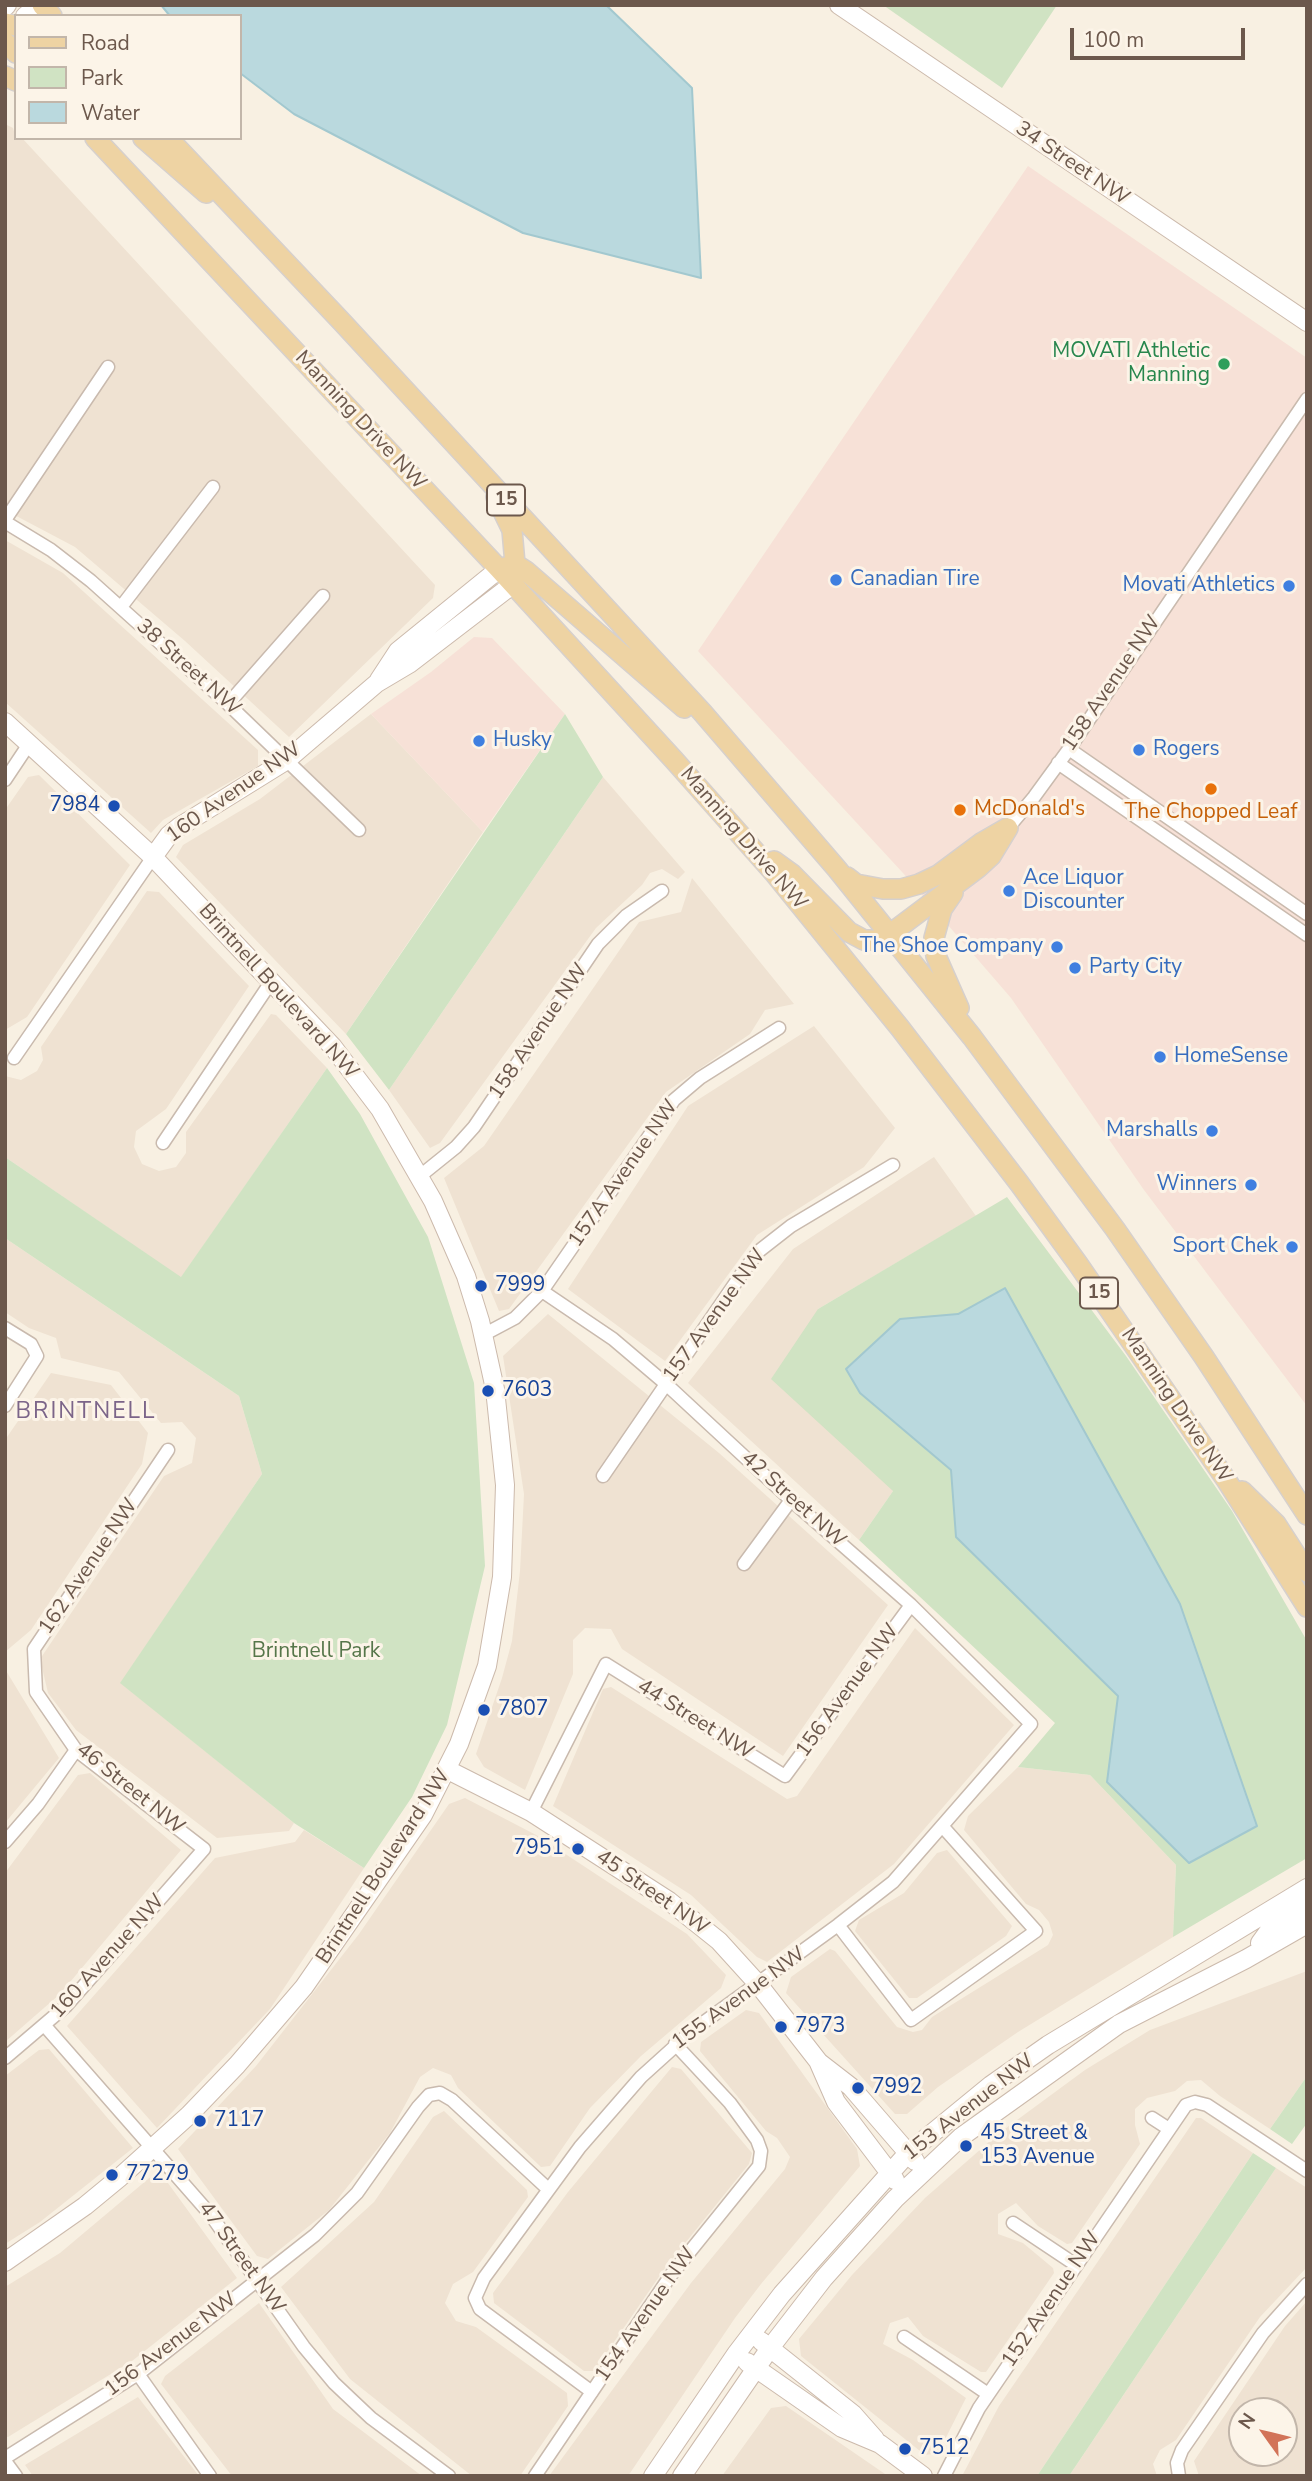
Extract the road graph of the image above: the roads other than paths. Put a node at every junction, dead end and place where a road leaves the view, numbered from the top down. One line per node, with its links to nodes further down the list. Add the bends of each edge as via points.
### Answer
1 (839, 5): 6 (street, 34 Street NW)
2 (97, 140): 12 (main road, Manning Drive NW / 15)
3 (145, 140): 5 (main road)
4 (170, 140): 5 (main road, 15)
5 (257, 233): 9 (main road, 15)
6 (1307, 322)
7 (108, 367): 11 (street)
8 (1307, 399): 21 (street, 158 Avenue NW)
9 (488, 480): 12 (main road, via 512,530); 18 (main road, 15)
10 (213, 487): 15 (street)
11 (5, 521): 15 (street, 38 Street NW, via 70,564)
12 (507, 567): 13 (main road); 16 (street, 160 Avenue NW, via 398,651); 18 (main road, Manning Drive NW, via 541,583 682,707)
13 (512, 584): 16 (street, 160 Avenue NW, via 409,664); 27 (main road, Manning Drive NW)
14 (323, 596): 17 (street)
15 (121, 607): 17 (street, 38 Street NW)
16 (377, 682): 22 (street, 160 Avenue NW)
17 (228, 704): 22 (street, 38 Street NW)
18 (702, 712): 29 (main road, 15)
19 (5, 722): 20 (street, Brintnell Boulevard NW)
20 (29, 744): 24 (street); 28 (street, Brintnell Boulevard NW)
21 (1069, 749): 23 (street, 158 Avenue NW); 32 (street)
22 (287, 760): 26 (street, 38 Street NW); 28 (street, 160 Avenue NW, via 179,827)
23 (1059, 763): 25 (street, 158 Avenue NW); 34 (street)
24 (5, 780)
25 (1008, 828): 29 (main road, via 938,875 901,889 856,884); 30 (main road, via 991,856)
26 (359, 830)
27 (747, 842): 33 (main road, via 792,874 849,932 864,940); 48 (main road, Manning Drive NW / 15, via 900,1028 1079,1264)
28 (153, 857): 35 (street, Brintnell Boulevard NW); 38 (street, 160 Avenue NW)
29 (837, 869): 33 (main road)
30 (961, 882): 33 (main road); 37 (main road, via 942,909 934,937 936,956)
31 (662, 891): 41 (street, 158 Avenue NW, via 626,916 598,944 474,1127)
32 (1307, 914)
33 (890, 934): 37 (main road)
34 (1307, 935)
35 (271, 982): 39 (street); 41 (street, Brintnell Boulevard NW, via 356,1077)
36 (779, 1028): 42 (street, 157A Avenue NW, via 674,1100)
37 (972, 1037): 51 (main road, 15, via 1115,1229)
38 (14, 1058)
39 (163, 1143)
40 (892, 1165): 45 (street, 157 Avenue NW, via 791,1226 759,1251)
41 (420, 1176): 44 (street, Brintnell Boulevard NW, via 455,1249)
42 (542, 1291): 44 (street, 157A Avenue NW, via 515,1318); 45 (street, 42 Street NW, via 613,1339)
43 (5, 1328): 46 (street, via 31,1344 37,1356)
44 (483, 1335): 59 (street, Brintnell Boulevard NW, via 502,1440 502,1577 487,1666)
45 (666, 1384): 49 (street, 157 Avenue NW); 50 (street, 42 Street NW)
46 (5, 1406)
47 (168, 1450): 56 (street, 162 Avenue NW, via 34,1649)
48 (1216, 1466): 53 (main road, via 1276,1524); 55 (main road, Manning Drive NW / 15)
49 (603, 1476)
50 (791, 1500): 52 (street); 54 (street, 42 Street NW)
51 (1307, 1515)
52 (744, 1564)
53 (1307, 1572)
54 (911, 1605): 57 (street, 42 Street NW); 60 (street, 156 Avenue NW)
55 (1307, 1607)
56 (36, 1692): 58 (street, 46 Street NW)
57 (1031, 1724): 62 (street, 155 Avenue NW)
58 (76, 1750): 63 (street); 64 (street, 46 Street NW)
59 (448, 1770): 61 (street, 45 Street NW); 77 (street, Brintnell Boulevard NW, via 399,1852 304,1987 237,2066)
60 (785, 1776): 61 (street, 44 Street NW, via 606,1664)
61 (531, 1812): 70 (street, 45 Street NW, via 685,1912)
62 (943, 1827): 68 (street, 155 Avenue NW, via 893,1882); 68 (street, via 1036,1931 911,2020)
63 (5, 1842)
64 (204, 1849): 71 (street, 160 Avenue NW, via 111,1958)
65 (1307, 1888): 78 (street, 153 Avenue NW, via 1048,2045)
66 (1307, 1907): 69 (street, via 1268,1932)
67 (1307, 1924): 69 (street, 153 Avenue NW)
68 (838, 1926): 70 (street, 155 Avenue NW)
69 (1246, 1959): 79 (street, 153 Avenue NW, via 1119,2024 961,2137)
70 (758, 1984): 72 (street, 155 Avenue NW); 74 (street, 45 Street NW)
71 (45, 2026): 73 (street, 160 Avenue NW); 77 (street, 47 Street NW)
72 (675, 2044): 82 (street, 155 Avenue NW, via 616,2103); 95 (street, 154 Avenue NW, via 730,2103 757,2140 762,2158 671,2275)
73 (5, 2058)
74 (818, 2061): 78 (street, 45 Street NW, via 851,2087); 81 (street, 45 Street NW, via 836,2102)
75 (1152, 2118): 76 (street)
76 (1168, 2129): 80 (street, 152 Avenue NW, via 1183,2109 1198,2102); 86 (street, 152 Avenue NW)
77 (153, 2148): 85 (street, Brintnell Boulevard NW, via 85,2207); 87 (street, 47 Street NW, via 210,2214)
78 (908, 2153): 79 (street, 45 Street NW); 81 (street, 153 Avenue NW)
79 (924, 2170): 83 (street, 153 Avenue NW)
80 (1307, 2171)
81 (890, 2173): 83 (street, 45 Street NW); 89 (street, 153 Avenue NW)
82 (548, 2189): 87 (street, 156 Avenue NW, via 452,2099 434,2093 423,2100 343,2208); 95 (street, 155 Avenue NW, via 484,2278 475,2298 484,2313)
83 (904, 2191): 91 (street, 153 Avenue NW, via 824,2277)
84 (1013, 2223): 86 (street)
85 (5, 2262)
86 (1076, 2265): 96 (street, 152 Avenue NW)
87 (257, 2280): 94 (street, 156 Avenue NW); 102 (street, 47 Street NW, via 334,2383 371,2418)
88 (1307, 2284): 99 (street, via 1263,2333 1186,2444)
89 (752, 2334): 91 (street); 92 (street, 153 Avenue NW)
90 (904, 2337): 96 (street)
91 (769, 2348): 93 (street, 153 Avenue NW); 97 (street, via 853,2414)
92 (736, 2354): 93 (street); 104 (street, 153 Avenue NW)
93 (756, 2368): 97 (street, via 842,2427); 105 (street, 153 Avenue NW)
94 (138, 2374): 98 (street, 156 Avenue NW); 101 (street)
95 (592, 2392): 103 (street, 154 Avenue NW)
96 (988, 2394): 107 (street, 152 Avenue NW)
97 (880, 2444): 106 (street)
98 (5, 2460): 100 (street)
99 (1178, 2470)
100 (16, 2476)
101 (210, 2476)
102 (449, 2476)
103 (535, 2476)
104 (653, 2476)
105 (682, 2476)
106 (923, 2476)
107 (944, 2476)

